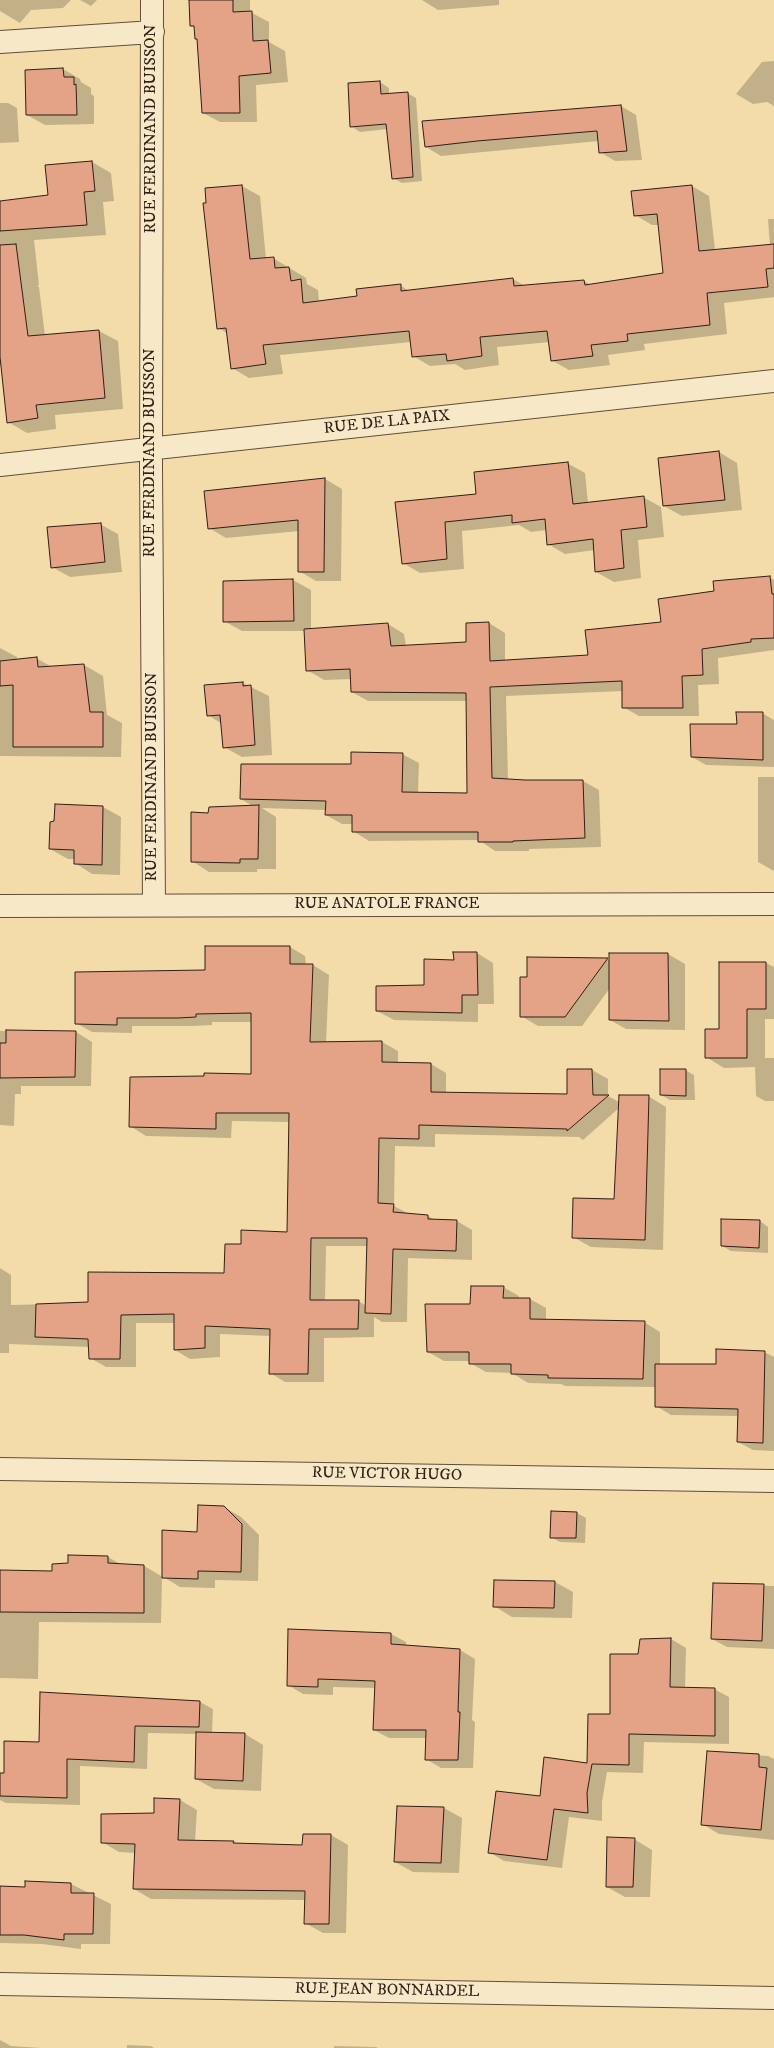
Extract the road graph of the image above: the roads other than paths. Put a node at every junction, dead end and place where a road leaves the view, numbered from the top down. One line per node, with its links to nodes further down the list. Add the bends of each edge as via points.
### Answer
1 (152, 0): 2 (street, RUE FERDINAND BUISSON)
2 (153, 32): 3 (street); 5 (street, RUE FERDINAND BUISSON)
3 (0, 42)
4 (774, 381): 5 (street, RUE DE LA PAIX)
5 (151, 448): 6 (street, RUE DE LA PAIX); 8 (street, RUE FERDINAND BUISSON)
6 (0, 465)
7 (774, 904): 8 (street, RUE ANATOLE FRANCE)
8 (154, 905): 9 (street, RUE ANATOLE FRANCE)
9 (0, 906)
10 (0, 1469): 11 (street, RUE VICTOR HUGO)
11 (774, 1481)
12 (0, 1984): 13 (street, RUE JEAN BONNARDEL)
13 (774, 1998)

